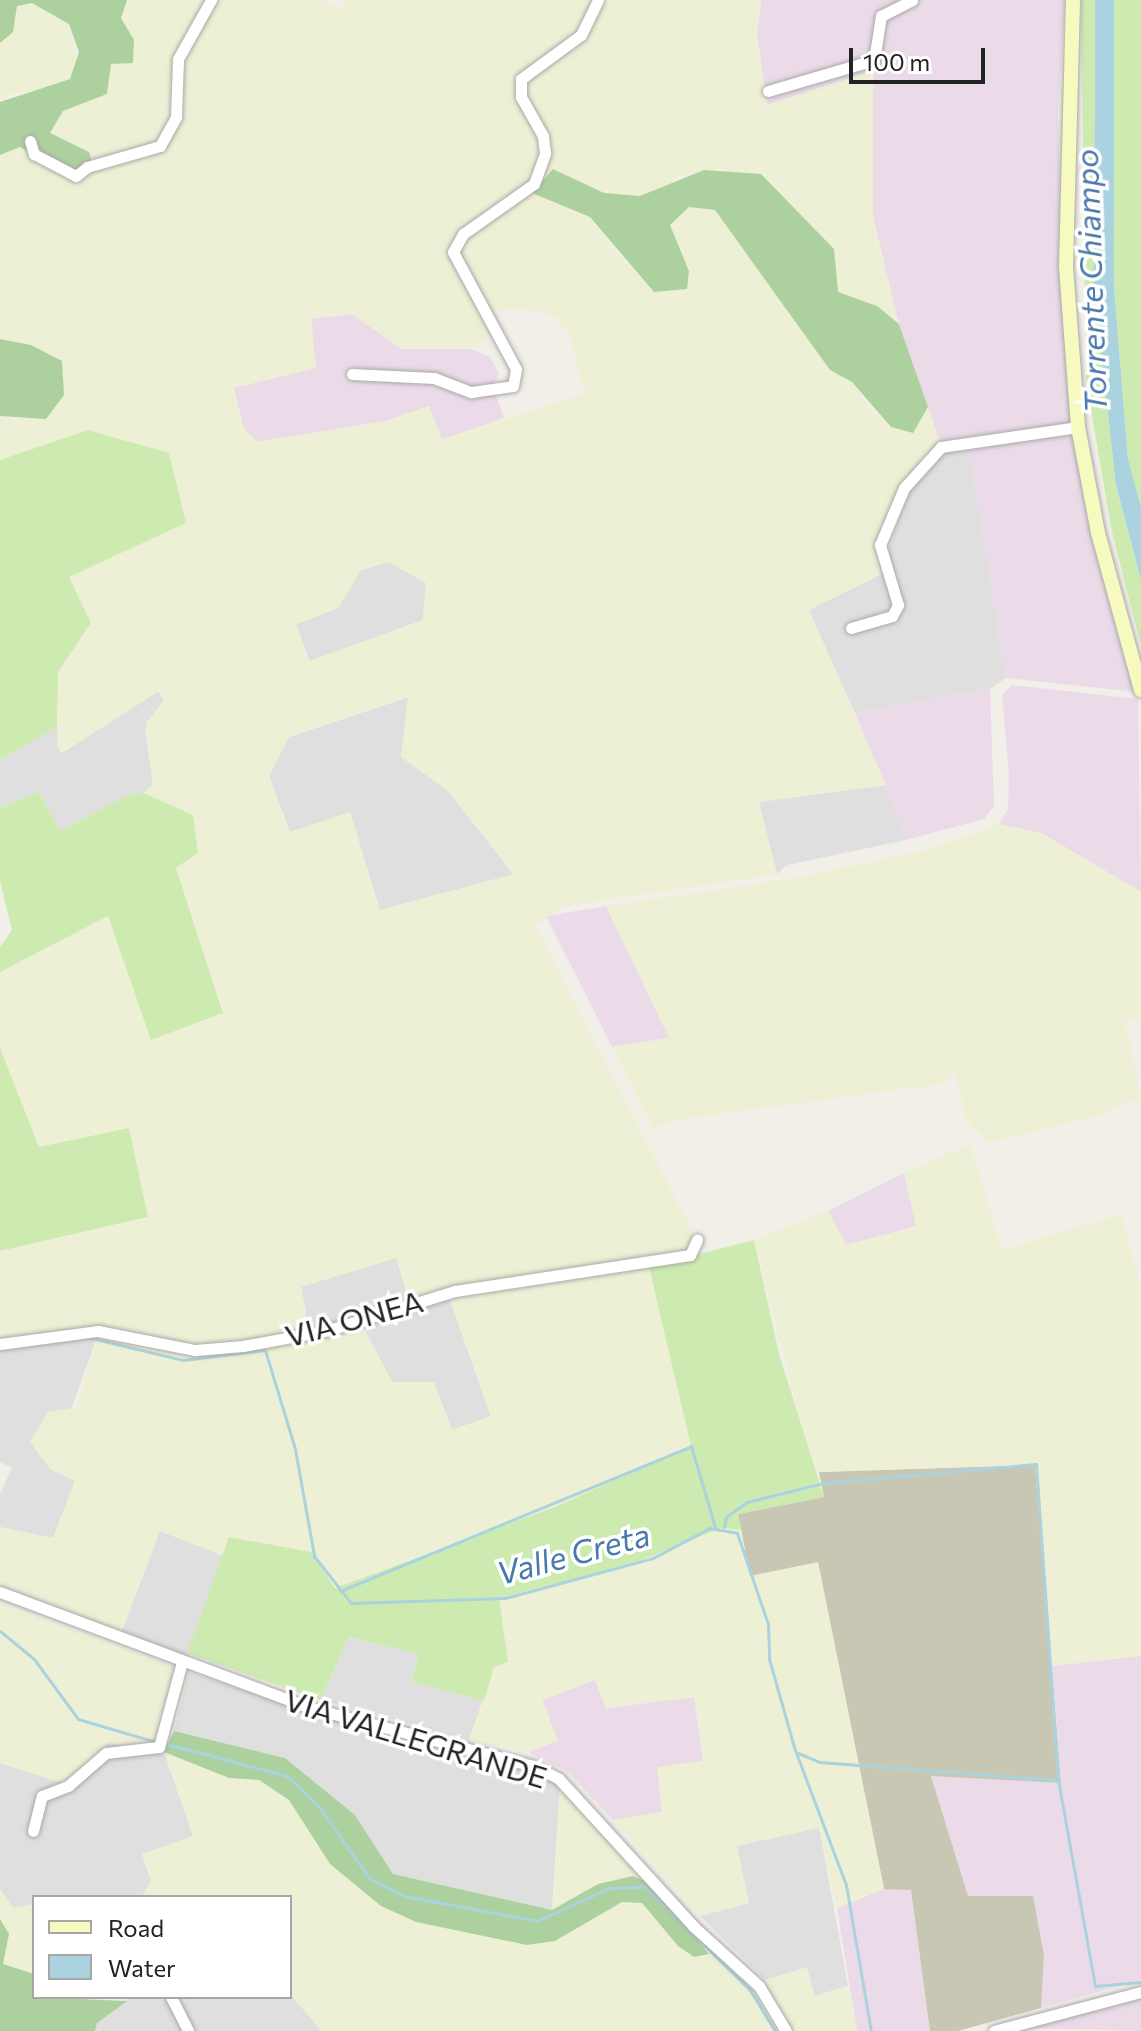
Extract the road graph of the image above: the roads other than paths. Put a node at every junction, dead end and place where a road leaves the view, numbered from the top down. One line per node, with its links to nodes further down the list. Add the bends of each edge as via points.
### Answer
1 (211, 0): 6 (street, via 178,59 176,117 160,146 87,167 76,176 34,154)
2 (598, 0): 7 (street, via 581,35 518,87 543,136 545,153 534,184 463,234 453,252 516,369 513,386 471,392 434,378)
3 (912, 0): 5 (street, via 878,21 874,60)
4 (1073, 0): 8 (main road, via 1066,267)
5 (768, 91)
6 (30, 141)
7 (352, 374)
8 (1078, 427): 9 (street, via 941,447 904,488 880,545 898,605 892,616); 10 (main road, via 1098,533)
9 (851, 628)
10 (1141, 690)
11 (697, 1240): 12 (street, VIA ONEA, via 690,1255 455,1291 329,1330 243,1346 195,1350 98,1331)
12 (0, 1344)
13 (0, 1592): 14 (street, VIA VALLEGRANDE)
14 (182, 1662): 15 (street, via 161,1743 106,1753 68,1786 42,1796); 19 (street, VIA VALLEGRANDE, via 311,1708 534,1766 559,1779 693,1926 759,1986)
15 (33, 1831)
16 (1141, 1992): 20 (street)
17 (172, 1999): 18 (street)
18 (188, 2031)
19 (786, 2031)
20 (994, 2031)

